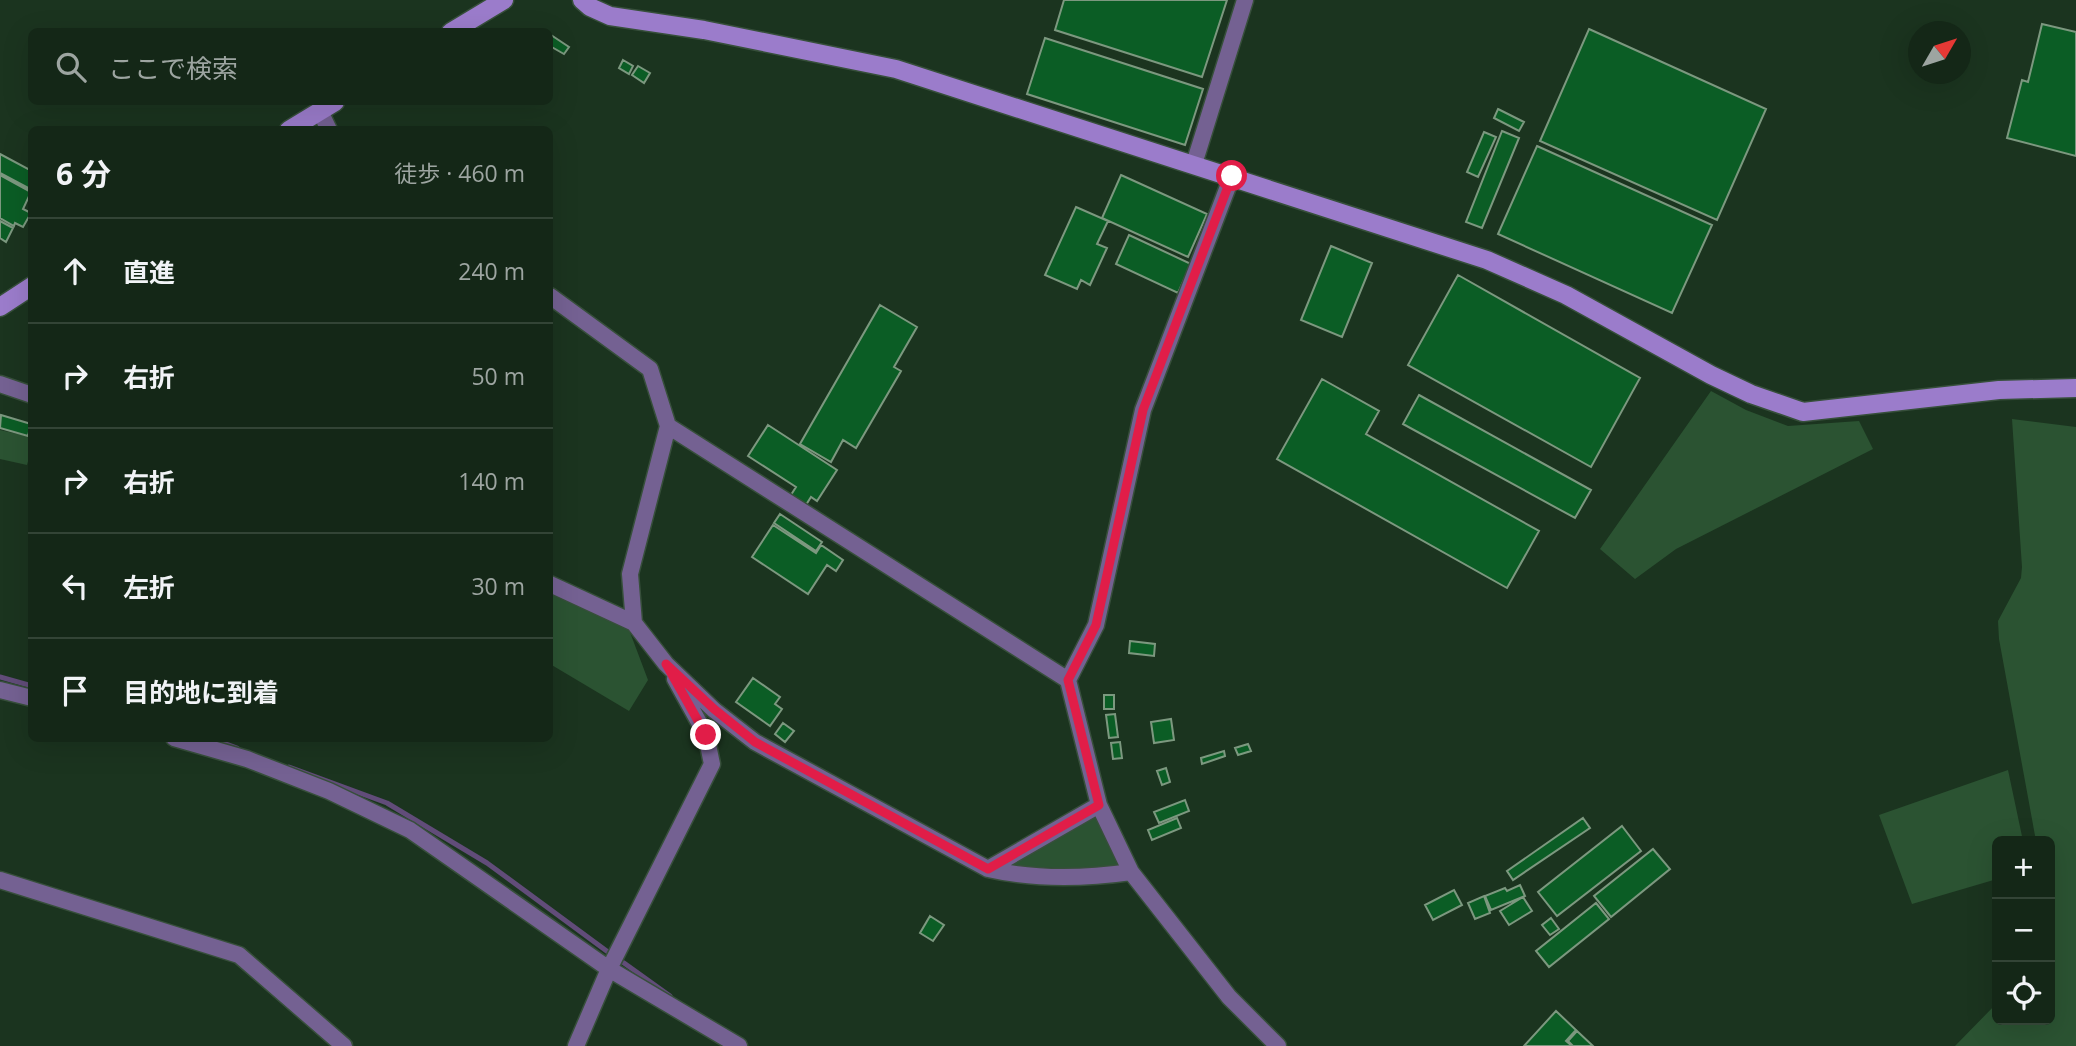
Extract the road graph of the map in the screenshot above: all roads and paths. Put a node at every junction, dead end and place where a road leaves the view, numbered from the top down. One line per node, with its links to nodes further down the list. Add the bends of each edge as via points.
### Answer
1 (504, 0): 4 (street)
2 (582, 0): 9 (street, via 610,16 896,69)
3 (1245, 0): 9 (street)
4 (458, 28)
5 (330, 105): 6 (street)
6 (320, 111): 7 (street); 8 (street)
7 (296, 126)
8 (327, 126)
9 (1194, 164): 10 (street)
10 (1232, 176): 15 (street, via 1487,260 1566,295 1751,394 1803,412 1999,390); 21 (street, via 1143,410 1096,625)
11 (28, 289): 13 (street)
12 (553, 298): 17 (street, via 650,369)
13 (0, 307)
14 (0, 384): 16 (street)
15 (2076, 388)
16 (28, 394)
17 (667, 426): 19 (street, via 630,574); 21 (street)
18 (553, 585): 19 (street)
19 (634, 624): 20 (street)
20 (666, 664): 26 (street, via 755,742); 29 (street, via 706,735 712,764)
21 (1068, 680): 25 (street)
22 (0, 690): 23 (street)
23 (28, 697)
24 (187, 742): 29 (street, via 329,791 410,830)
25 (1099, 805): 26 (street); 27 (street)
26 (988, 869): 27 (street, via 1020,876 1085,878)
27 (1131, 872): 33 (street, via 1229,997)
28 (0, 880): 30 (street, via 239,955)
29 (609, 969): 31 (street); 32 (street)
30 (344, 1046)
31 (576, 1046)
32 (739, 1046)
33 (1279, 1046)

